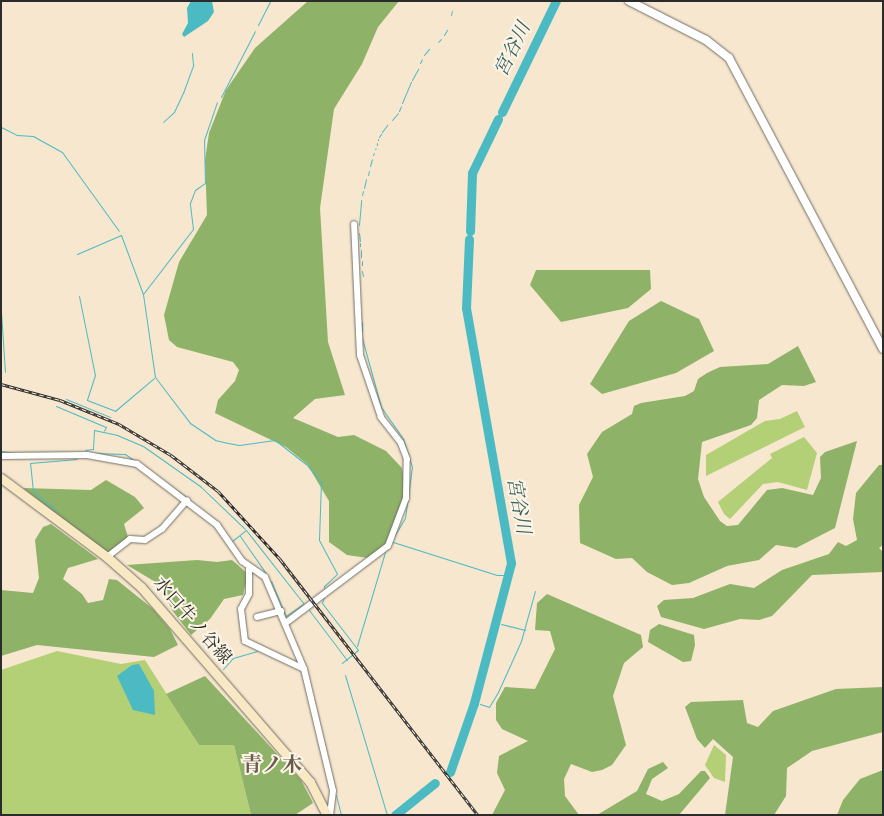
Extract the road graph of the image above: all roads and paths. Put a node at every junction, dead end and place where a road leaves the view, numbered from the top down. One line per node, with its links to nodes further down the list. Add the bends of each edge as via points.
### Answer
1 (629, 1): 3 (street, via 706,40 729,58)
2 (354, 224): 11 (street, via 360,355 381,417 401,442 407,459 406,498 391,547)
3 (883, 349)
4 (1, 456): 6 (street, via 118,458 137,464)
5 (1, 478): 7 (main road, 水口牛ノ谷線)
6 (187, 500): 7 (street, via 162,529 144,540 130,539); 8 (street, via 217,525)
7 (107, 556): 13 (main road, 水口牛ノ谷線, via 165,614 310,782)
8 (249, 568): 9 (street, via 265,577); 12 (street, via 249,594 241,609 245,641)
9 (282, 611): 10 (street); 11 (street)
10 (257, 617)
11 (286, 622): 12 (street)
12 (304, 669): 13 (street, via 333,791)
13 (329, 815)

